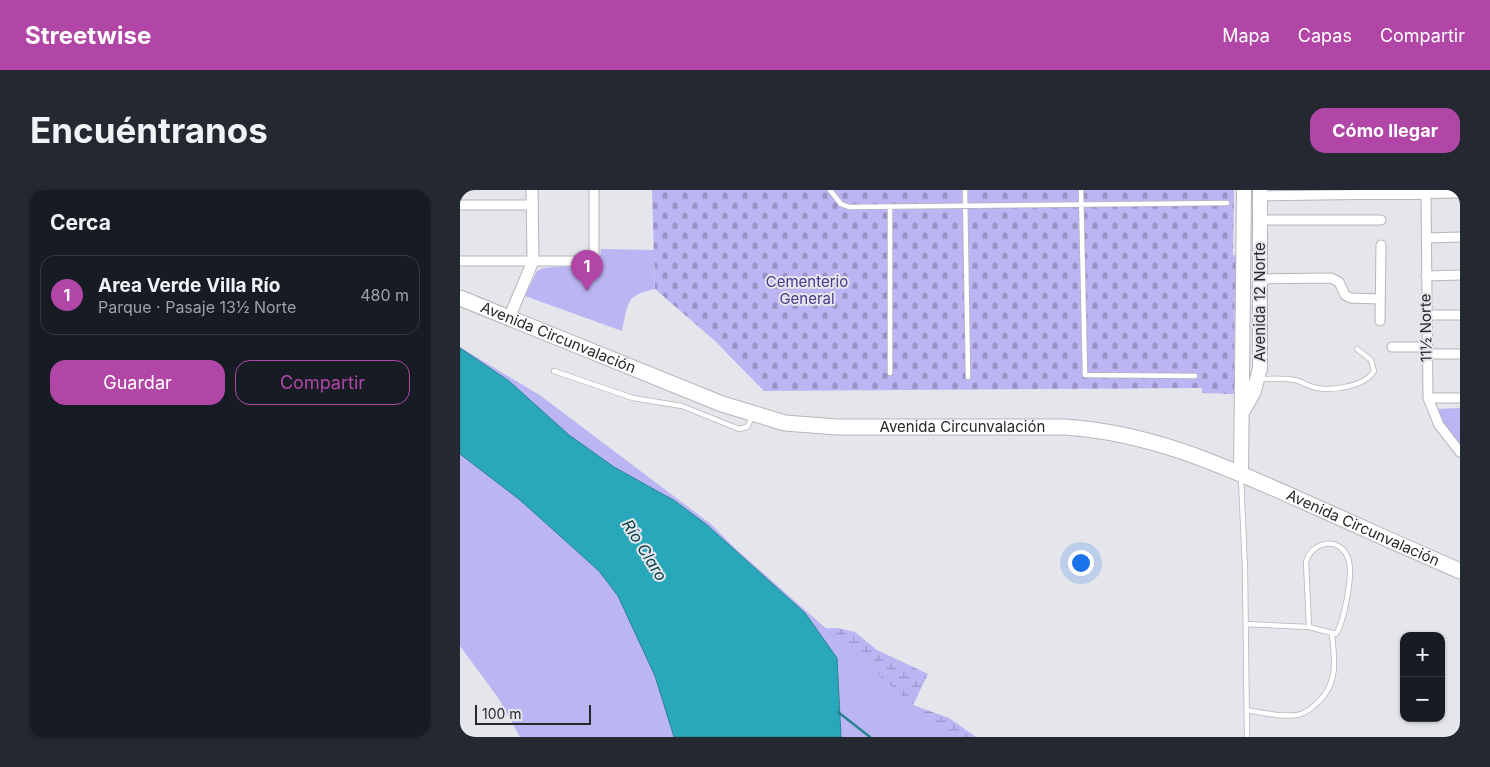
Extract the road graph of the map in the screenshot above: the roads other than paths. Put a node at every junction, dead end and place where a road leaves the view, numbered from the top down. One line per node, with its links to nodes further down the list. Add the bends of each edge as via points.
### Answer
1 (532, 190): 14 (street)
2 (594, 190): 23 (street, via 592,260)
3 (830, 190): 15 (lane, via 844,206)
4 (965, 190): 16 (lane)
5 (1082, 190): 12 (lane)
6 (1244, 190): 29 (main road, Avenida 12 Norte)
7 (1344, 192): 8 (street); 10 (street)
8 (1260, 193): 17 (main road, Avenida 12 Norte)
9 (1460, 193): 10 (street)
10 (1426, 194): 20 (street, 11½ Norte)
11 (1227, 203): 12 (lane)
12 (1082, 204): 16 (lane); 41 (lane, via 1085,375)
13 (460, 205): 14 (street)
14 (533, 205): 23 (street)
15 (890, 207): 16 (lane); 40 (lane)
16 (965, 207): 42 (lane)
17 (1261, 220): 18 (street); 26 (main road, Avenida 12 Norte)
18 (1382, 220)
19 (1460, 237): 20 (street)
20 (1426, 238): 25 (street, 11½ Norte)
21 (1381, 245): 28 (street)
22 (460, 261): 23 (street)
23 (533, 261): 33 (street)
24 (1460, 275): 25 (street)
25 (1426, 276): 32 (street, 11½ Norte)
26 (1261, 279): 28 (street, via 1334,279 1350,298); 30 (main road, Avenida 12 Norte)
27 (460, 298): 33 (main road, Avenida Circunvalación)
28 (1380, 299): 34 (street)
29 (1244, 308): 30 (main road); 46 (main road, Avenida 12 Norte)
30 (1261, 309): 43 (main road, Avenida 12 Norte)
31 (1460, 314): 32 (street)
32 (1426, 315): 37 (street, 11½ Norte)
33 (509, 318): 47 (main road, Avenida Circunvalación)
34 (1380, 321)
35 (1392, 347): 37 (street)
36 (1357, 349): 43 (lane, via 1370,360 1374,371 1362,382 1326,390 1295,380)
37 (1426, 350): 38 (street); 44 (street, 11½ Norte)
38 (1460, 354)
39 (554, 371): 47 (lane, via 633,398 682,406 739,428 747,427)
40 (890, 373)
41 (1195, 376)
42 (968, 378)
43 (1258, 379): 46 (main road, Avenida 12 Norte)
44 (1428, 398): 45 (street); 48 (street, 11½ Norte, via 1439,425)
45 (1460, 398)
46 (1243, 410): 49 (main road, Avenida 12 Norte)
47 (753, 414): 49 (main road, Avenida Circunvalación, via 815,427 1048,426 1103,430 1178,448)
48 (1460, 452)
49 (1241, 474): 50 (main road, Avenida Circunvalación); 51 (lane)
50 (1460, 571)
51 (1246, 624): 52 (lane); 54 (lane)
52 (1309, 627): 53 (lane); 53 (lane, via 1308,554 1316,546 1338,545 1348,559 1349,570 1342,621 1336,634)
53 (1332, 635): 54 (lane, via 1335,666 1332,682 1323,699 1298,715)
54 (1247, 710): 55 (lane)
55 (1247, 737)

